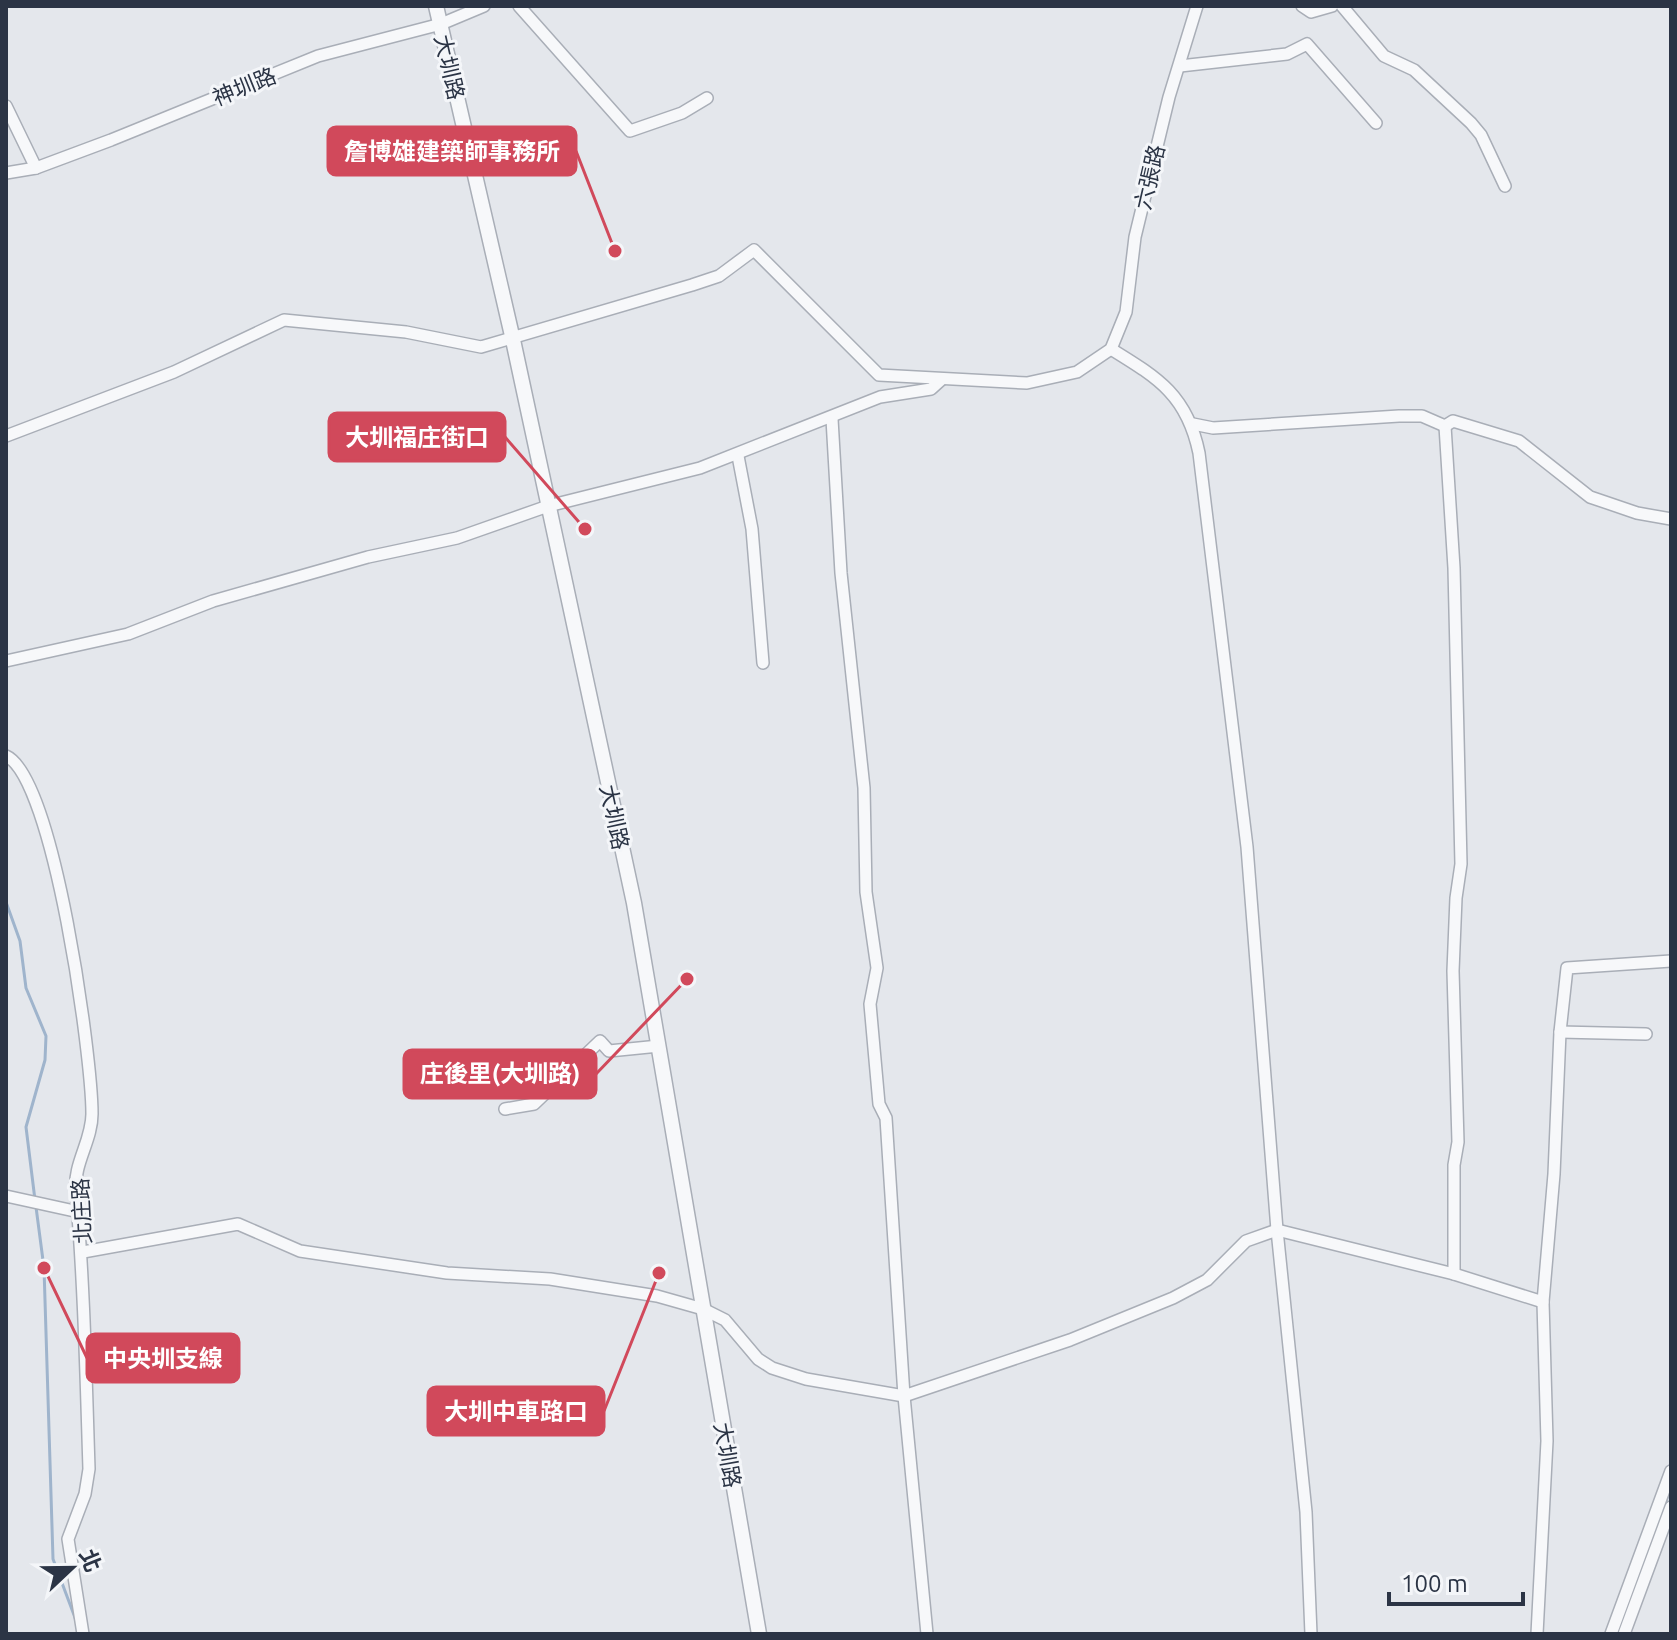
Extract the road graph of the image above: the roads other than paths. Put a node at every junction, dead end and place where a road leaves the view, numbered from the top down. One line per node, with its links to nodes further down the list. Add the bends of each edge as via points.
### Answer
1 (436, 6): 8 (street, 大圳路)
2 (484, 6): 8 (street, 神圳路)
3 (519, 6): 10 (street, via 630,131)
4 (1197, 6): 9 (street, 六張路)
5 (1302, 6): 6 (street, via 1311,12)
6 (1332, 6)
7 (1342, 6): 15 (street, via 1384,56 1414,70 1471,123)
8 (441, 24): 13 (street, 神圳路, via 318,56); 16 (street, 大圳路)
9 (1180, 66): 12 (street, via 1287,54 1307,44); 17 (street, 六張路, via 1135,237 1126,312)
10 (707, 98)
11 (6, 106): 13 (street)
12 (1376, 123)
13 (36, 168): 14 (street, 神圳路)
14 (6, 173)
15 (1505, 186)
16 (513, 340): 18 (street, via 719,276 754,250 879,375); 22 (street, via 481,347 406,332 284,320 174,372); 24 (street, 大圳路)
17 (1111, 349): 18 (street, via 1055,380); 20 (street, via 1160,379)
18 (941, 380): 19 (street, via 931,389 880,397)
19 (832, 419): 23 (street); 41 (street, via 841,573 864,788 866,892 877,968 870,1004 879,1104 886,1118)
20 (1193, 424): 21 (street, via 1213,428 1422,416); 36 (street, via 1247,847)
21 (1445, 426): 25 (street, via 1453,421 1519,441 1590,497); 38 (street, via 1461,864 1453,971 1458,1142)
22 (6, 436)
23 (738, 456): 24 (street); 27 (street, via 752,529)
24 (548, 506): 26 (street, via 457,538 213,601 128,634); 32 (street, 大圳路, via 634,903)
25 (1671, 519)
26 (6, 661)
27 (763, 663)
28 (6, 756): 35 (street, 北庄路, via 23,770 64,897 91,1074 93,1119 77,1173)
29 (1671, 961): 30 (street, via 1567,968)
30 (1560, 1032): 31 (street); 39 (street)
31 (1646, 1034)
32 (659, 1046): 33 (street, via 609,1051 600,1041 534,1104); 40 (street, 大圳路)
33 (505, 1109)
34 (6, 1196): 35 (street)
35 (79, 1212): 37 (street, 北庄路)
36 (1277, 1230): 38 (street); 41 (street, via 1246,1241 1207,1280 1173,1298 1070,1340); 47 (street, via 1306,1512)
37 (83, 1252): 40 (street, via 238,1224 300,1251 447,1273 550,1279); 44 (street, 北庄路, via 89,1469 68,1539)
38 (1454, 1274): 39 (street)
39 (1543, 1302): 48 (street, via 1547,1441)
40 (703, 1309): 41 (street, via 731,1324 758,1359 772,1368); 45 (street, 大圳路)
41 (904, 1396): 46 (street)
42 (1671, 1471): 49 (street)
43 (1671, 1507): 50 (street)
44 (83, 1634)
45 (759, 1634)
46 (927, 1634)
47 (1311, 1634)
48 (1537, 1634)
49 (1611, 1634)
50 (1624, 1634)

